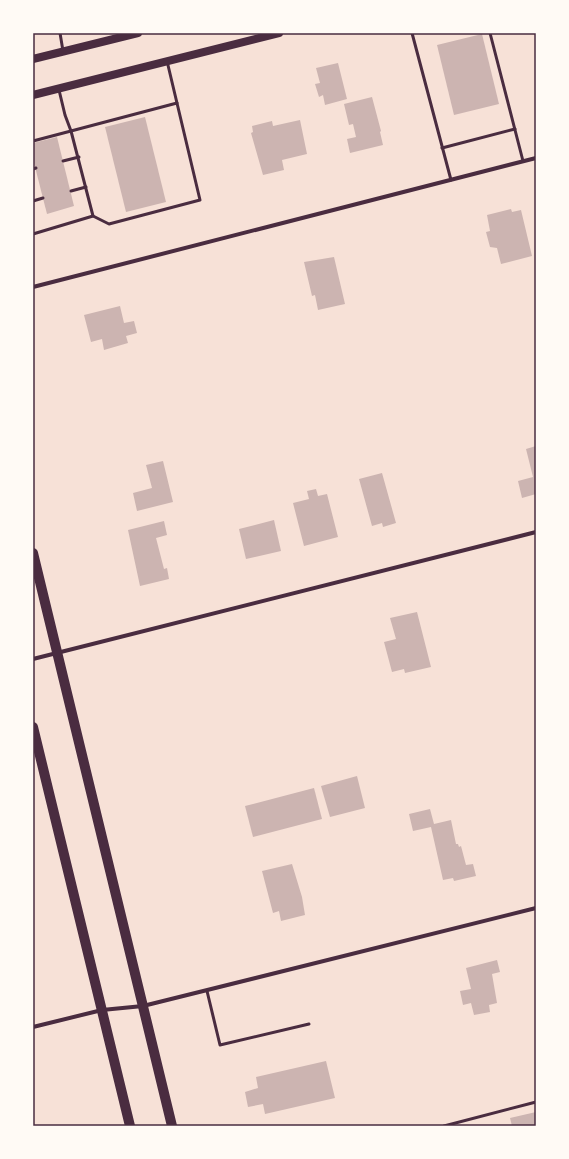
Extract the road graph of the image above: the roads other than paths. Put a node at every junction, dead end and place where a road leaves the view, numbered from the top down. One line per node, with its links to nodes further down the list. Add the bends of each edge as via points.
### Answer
1 (60, 33): 6 (lane)
2 (138, 33): 6 (main road)
3 (279, 33): 8 (main road)
4 (412, 33): 15 (lane)
5 (490, 33): 12 (lane)
6 (64, 52): 7 (main road)
7 (33, 59)
8 (167, 61): 9 (main road); 11 (lane)
9 (59, 89): 10 (main road); 13 (lane)
10 (33, 95)
11 (177, 103): 13 (lane); 25 (lane, via 200,200 109,224)
12 (515, 129): 15 (lane); 18 (lane)
13 (71, 131): 14 (lane); 16 (lane)
14 (33, 140)
15 (442, 148): 20 (lane)
16 (79, 157): 19 (lane); 21 (lane)
17 (536, 158): 18 (street)
18 (523, 161): 20 (street)
19 (63, 162)
20 (451, 180): 27 (street)
21 (86, 187): 22 (lane); 25 (lane)
22 (71, 191)
23 (43, 198): 24 (lane)
24 (33, 201)
25 (93, 216): 26 (lane)
26 (33, 234)
27 (33, 287)
28 (536, 532): 30 (street)
29 (33, 553): 30 (main road)
30 (58, 653): 31 (street); 36 (main road)
31 (33, 659)
32 (33, 727): 33 (main road)
33 (36, 750): 37 (main road)
34 (536, 908): 35 (street)
35 (207, 991): 36 (street); 38 (lane, via 220,1045)
36 (143, 1006): 37 (street); 42 (main road)
37 (102, 1010): 39 (street); 41 (main road)
38 (309, 1024)
39 (33, 1027)
40 (536, 1102): 43 (lane)
41 (130, 1126)
42 (172, 1126)
43 (444, 1126)

